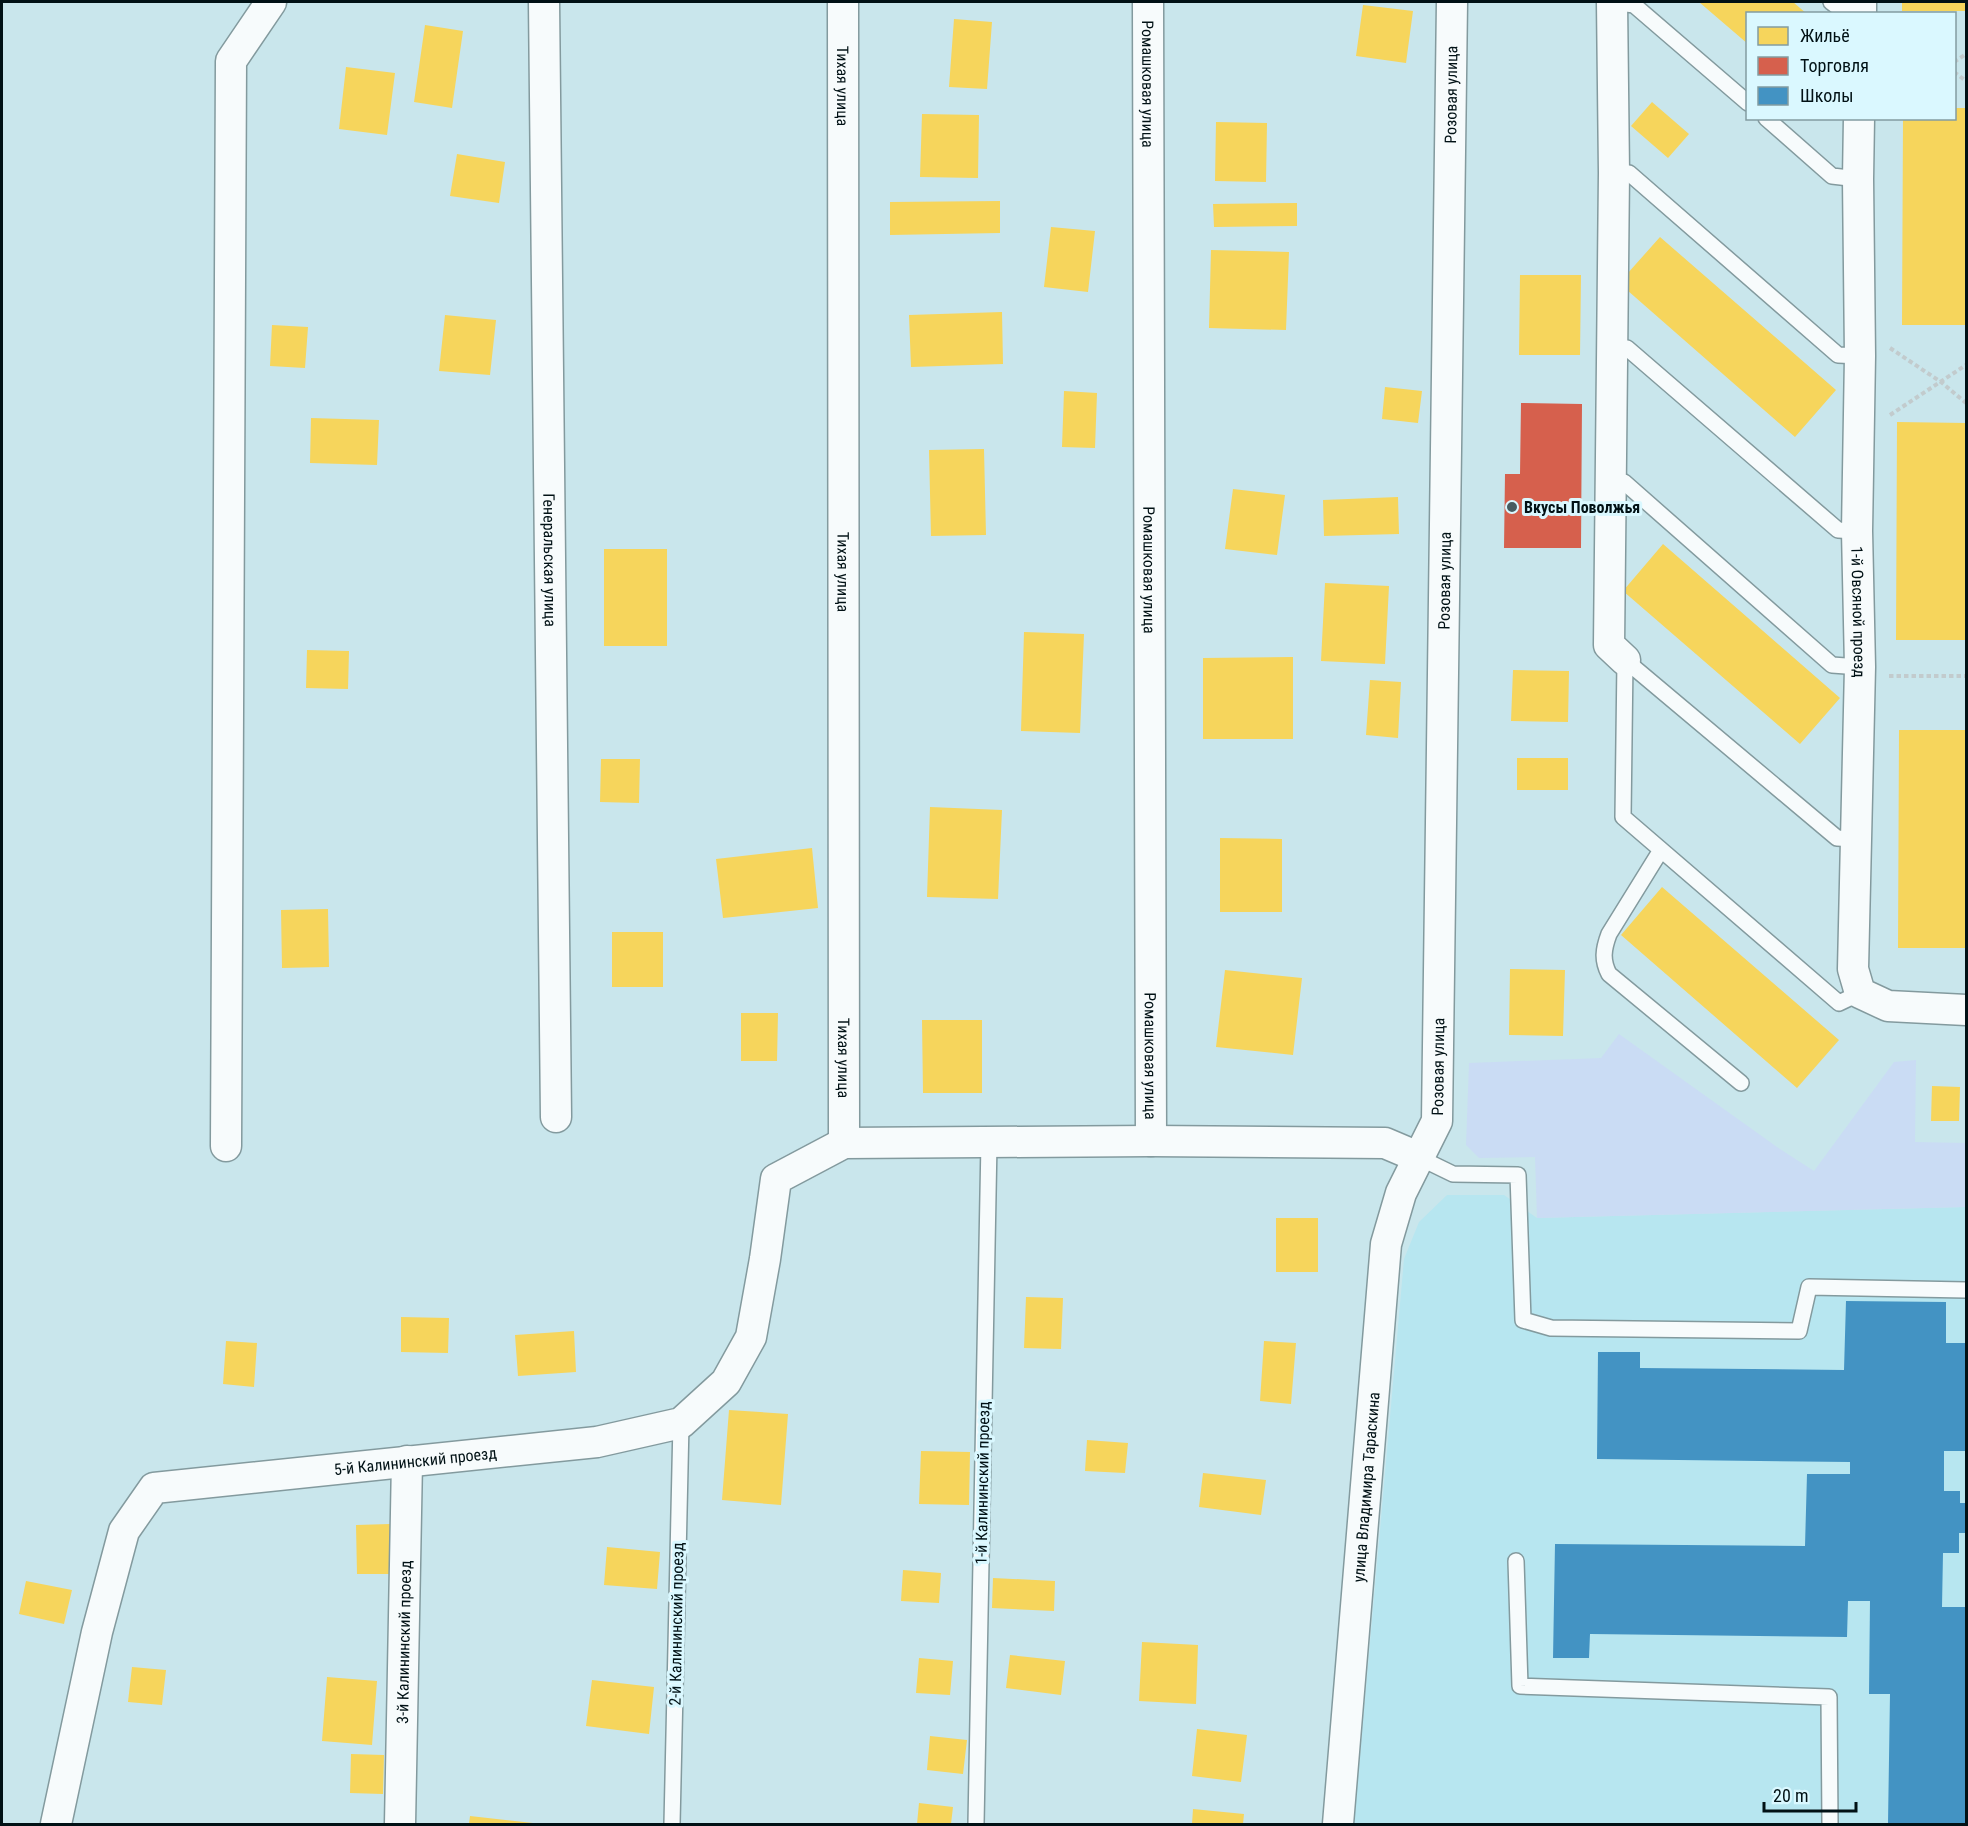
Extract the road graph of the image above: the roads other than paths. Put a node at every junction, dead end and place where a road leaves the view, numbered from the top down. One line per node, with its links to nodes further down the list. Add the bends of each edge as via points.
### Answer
1 (271, 2): 29 (street, via 231,61)
2 (544, 2): 25 (street, Генеральская улица)
3 (843, 2): 28 (street, Тихая улица)
4 (1148, 2): 26 (street, Ромашковая улица)
5 (1452, 2): 30 (street, Розовая улица, via 1437,1121)
6 (1612, 2): 9 (lane, via 1634,5); 12 (street)
7 (1831, 2): 8 (lane, via 1839,8)
8 (1861, 9)
9 (1746, 101)
10 (1768, 120): 13 (lane, via 1832,176)
11 (1859, 120): 13 (street, 1-й Овсяной проезд)
12 (1614, 173): 14 (lane, via 1629,173 1838,355); 15 (street)
13 (1857, 179): 14 (street, 1-й Овсяной проезд)
14 (1860, 342): 17 (street, 1-й Овсяной проезд)
15 (1612, 347): 16 (street); 17 (lane, via 1627,348 1838,530)
16 (1610, 482): 18 (street, via 1609,645); 19 (lane, via 1624,483 1832,665)
17 (1857, 531): 19 (street, 1-й Овсяной проезд)
18 (1625, 660): 20 (lane, via 1837,838); 21 (lane, via 1623,817)
19 (1860, 671): 20 (street, 1-й Овсяной проезд)
20 (1856, 839): 22 (street, 1-й Овсяной проезд, via 1853,969)
21 (1661, 850): 22 (lane, via 1839,1003); 24 (lane, via 1609,934 1603,963 1609,974)
22 (1860, 993): 23 (street, via 1888,1006)
23 (1966, 1010)
24 (1741, 1083)
25 (556, 1117)
26 (1151, 1141): 27 (street); 30 (street, via 1385,1143)
27 (989, 1142): 28 (street); 38 (lane, 1-й Калининский проезд)
28 (844, 1143): 32 (street, 5-й Калининский проезд, via 776,1179 751,1337 726,1382)
29 (226, 1146)
30 (1418, 1157): 31 (lane, via 1453,1174 1518,1175 1523,1320 1551,1328 1799,1331 1809,1287); 39 (street, улица Владимира Тараскина, via 1401,1193 1386,1244)
31 (1966, 1290)
32 (681, 1423): 33 (street, 5-й Калининский проезд, via 597,1442); 37 (lane, 2-й Калининский проезд)
33 (407, 1461): 35 (street, 5-й Калининский проезд, via 154,1488 124,1532 97,1632); 36 (street, 3-й Калининский проезд)
34 (1516, 1561): 40 (lane, via 1520,1686 1829,1697)
35 (56, 1824)
36 (400, 1824)
37 (672, 1824)
38 (976, 1824)
39 (1338, 1824)
40 (1830, 1824)

